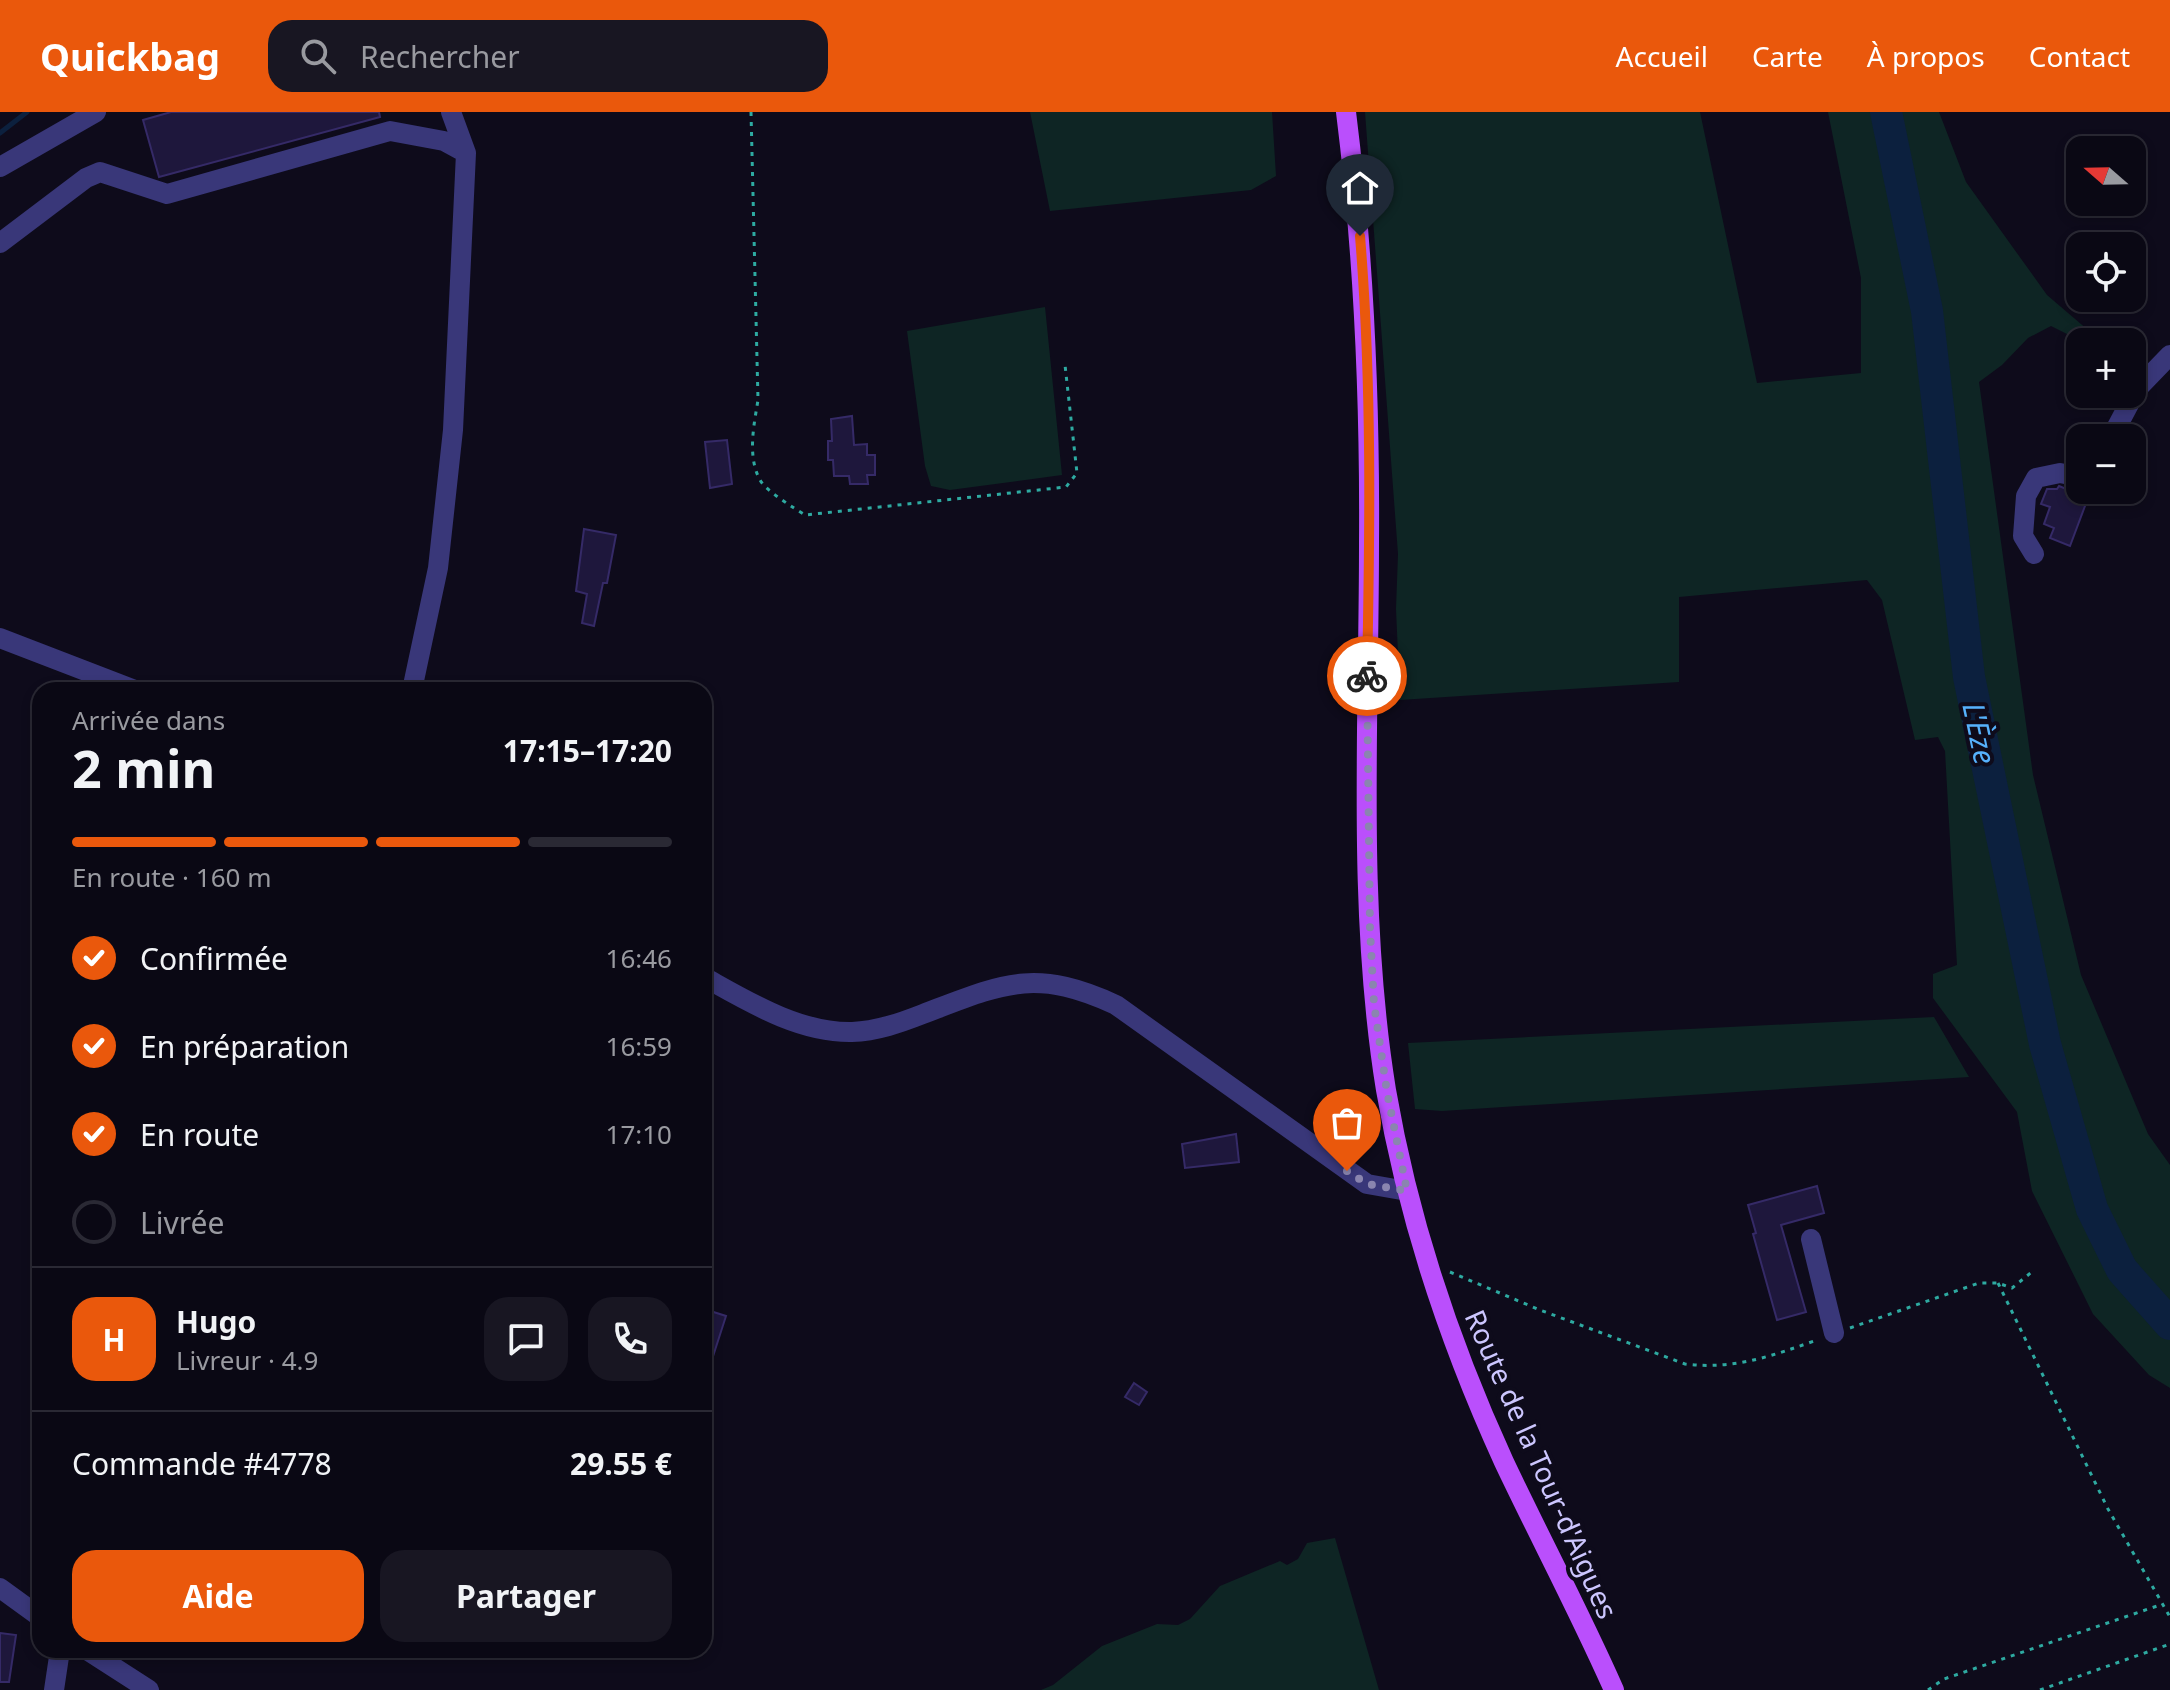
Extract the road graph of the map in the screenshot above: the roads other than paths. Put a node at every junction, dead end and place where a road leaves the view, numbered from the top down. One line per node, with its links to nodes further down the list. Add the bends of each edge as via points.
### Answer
1 (96, 112): 5 (street)
2 (451, 112): 4 (street)
3 (1346, 112): 15 (main road, Route de la Tour-d'Aigues, via 1365,293 1374,1004)
4 (466, 153): 6 (street, via 444,141 390,131 167,194 100,172); 13 (street, via 453,430 438,568)
5 (0, 167)
6 (0, 243)
7 (2170, 355): 8 (street, via 2137,389)
8 (2118, 424)
9 (2066, 474): 10 (street, via 2036,478 2026,496 2023,536)
10 (2034, 554)
11 (0, 638): 12 (street)
12 (114, 682)
13 (414, 682)
14 (712, 981): 15 (street, via 769,1011 829,1031 879,1029 1003,985 1039,982 1090,993 1116,1005 1367,1184)
15 (1407, 1191): 24 (main road, Route de la Tour-d'Aigues, via 1459,1354 1503,1459)
16 (1811, 1239): 17 (street)
17 (1834, 1333)
18 (0, 1588): 19 (street)
19 (32, 1611)
20 (59, 1658): 22 (street)
21 (99, 1658): 23 (street)
22 (54, 1690)
23 (149, 1690)
24 (1614, 1690)

